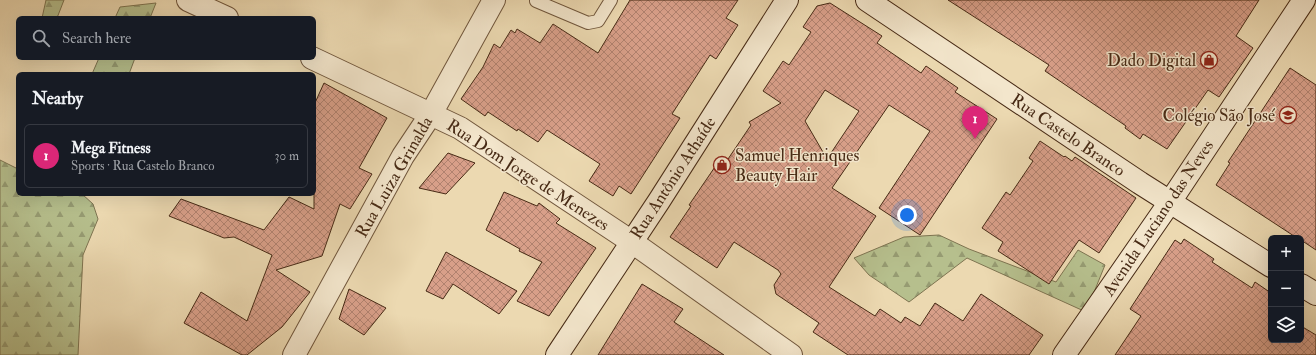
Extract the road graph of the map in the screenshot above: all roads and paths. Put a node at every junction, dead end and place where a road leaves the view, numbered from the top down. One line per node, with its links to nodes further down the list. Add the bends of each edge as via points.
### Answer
1 (188, 0): 8 (main road)
2 (494, 0): 10 (main road, Rua Luiza Grinalda)
3 (611, 0): 7 (lane, via 598,21 588,23)
4 (787, 0): 12 (main road, Rua Antônio Athaíde)
5 (867, 0): 11 (main road, Rua Castelo Branco)
6 (1304, 0): 11 (main road, Avenida Luciano das Neves)
7 (536, 1)
8 (222, 16)
9 (316, 60): 10 (main road, Rua Dom Jorge de Menezes)
10 (431, 114): 12 (main road, Rua Dom Jorge de Menezes, via 460,128); 16 (main road, Rua Luiza Grinalda, via 403,156)
11 (1170, 202): 13 (main road, Rua Castelo Branco); 19 (main road, Avenida Luciano das Neves)
12 (632, 242): 17 (main road, Rua Antônio Athaíde); 18 (main road, Rua Dom Jorge de Menezes)
13 (1268, 264)
14 (1304, 287): 15 (main road)
15 (1316, 294)
16 (294, 355)
17 (557, 355)
18 (791, 355)
19 (1064, 355)

